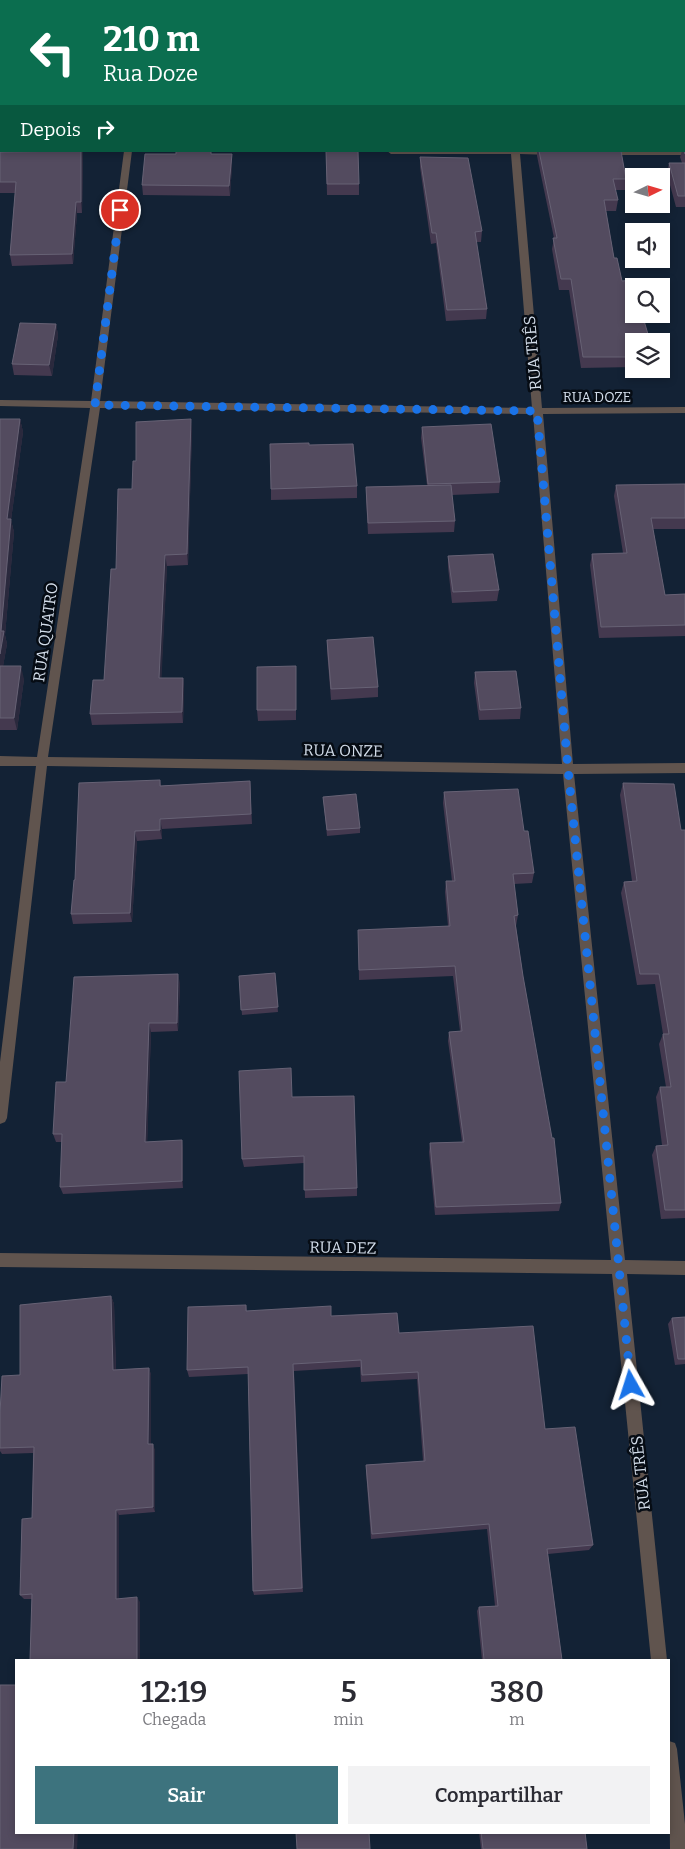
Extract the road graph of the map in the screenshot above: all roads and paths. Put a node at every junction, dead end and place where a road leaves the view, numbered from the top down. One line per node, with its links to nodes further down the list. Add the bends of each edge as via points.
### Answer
1 (128, 152): 7 (street, RUA QUATRO)
2 (515, 152): 3 (street); 9 (street, RUA TRÊS)
3 (565, 152)
4 (595, 152): 5 (street)
5 (685, 152)
6 (0, 404): 7 (street, RUA DOZE)
7 (95, 405): 9 (street, RUA DOZE); 11 (street, RUA QUATRO)
8 (685, 410): 9 (street, RUA DOZE)
9 (537, 411): 13 (street, RUA TRÊS)
10 (0, 761): 11 (street, RUA ONZE)
11 (42, 761): 13 (street, RUA ONZE); 14 (street, RUA QUATRO)
12 (685, 768): 13 (street, RUA ONZE)
13 (568, 769): 16 (street, RUA TRÊS)
14 (0, 1118)
15 (0, 1260): 16 (street, RUA DEZ)
16 (619, 1268): 17 (street, RUA DEZ); 18 (street, RUA TRÊS)
17 (685, 1268)
18 (660, 1659)
19 (670, 1759): 20 (street)
20 (679, 1849)

